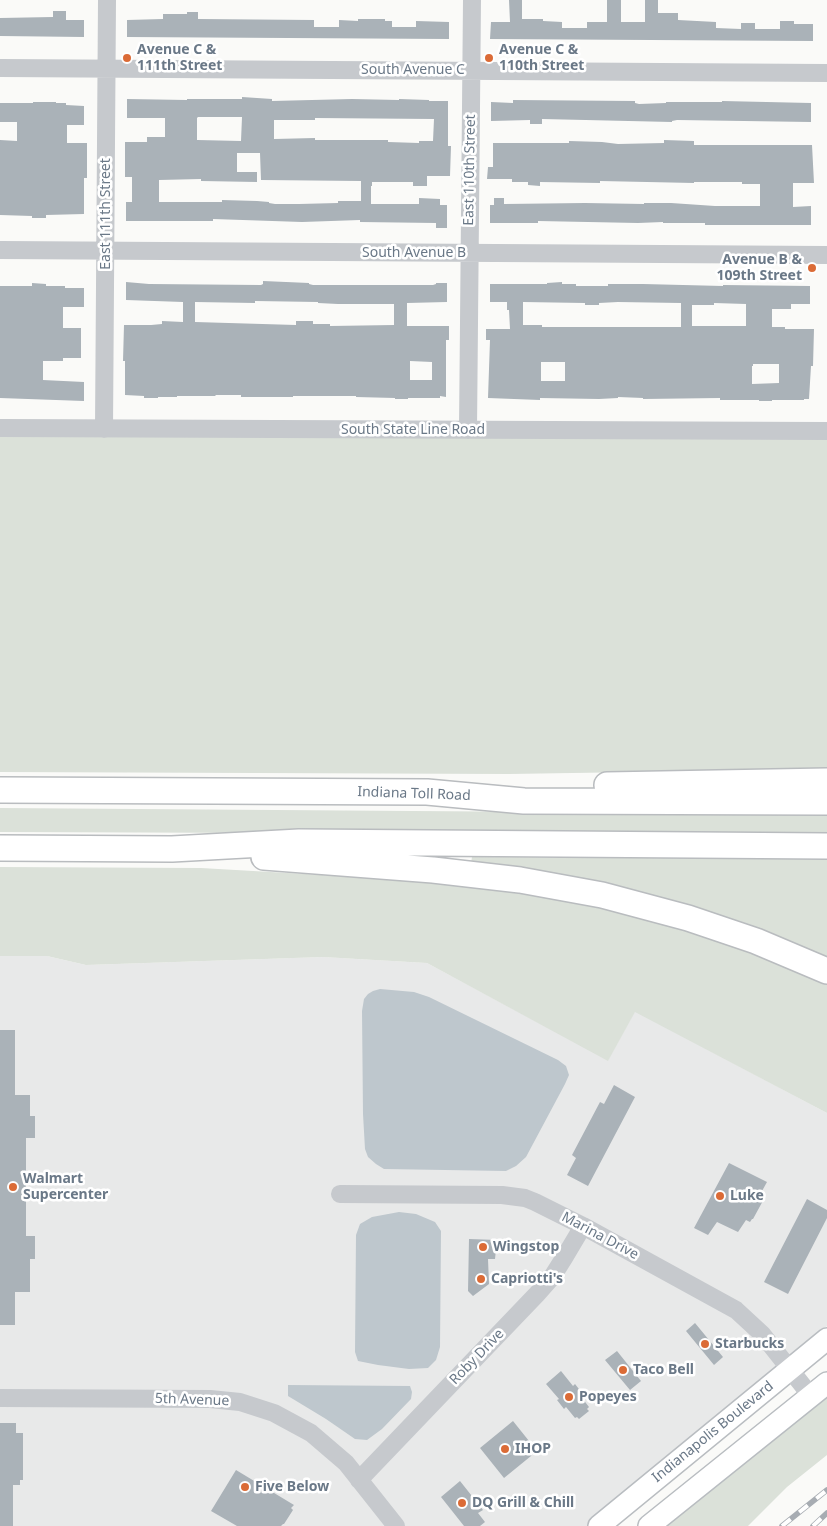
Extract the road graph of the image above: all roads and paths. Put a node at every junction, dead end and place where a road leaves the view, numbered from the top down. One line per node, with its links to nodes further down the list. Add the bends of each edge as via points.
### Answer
1 (107, 0): 4 (street, East 111th Street)
2 (472, 0): 5 (street, East 110th Street)
3 (0, 68): 4 (street, South Avenue C)
4 (107, 69): 5 (street, South Avenue C); 8 (street, East 111th Street)
5 (471, 71): 6 (street, South Avenue C); 9 (street, East 110th Street)
6 (827, 73)
7 (0, 250): 8 (street, South Avenue B)
8 (106, 251): 9 (street, South Avenue B); 12 (street, East 111th Street)
9 (470, 253): 10 (street, South Avenue B); 13 (street, East 110th Street)
10 (827, 256)
11 (0, 428): 12 (street, South State Line Road)
12 (104, 429): 13 (street, South State Line Road)
13 (468, 430): 14 (street, South State Line Road)
14 (827, 431)
15 (827, 781): 17 (highway, via 522,786)
16 (0, 790): 17 (highway, Indiana Toll Road)
17 (427, 792): 18 (highway, Indiana Toll Road, via 524,801)
18 (827, 802)
19 (827, 846): 21 (highway, via 299,842)
20 (0, 848): 21 (highway)
21 (172, 849): 22 (highway, via 443,871 520,880 602,895 688,918 756,941)
22 (827, 971)
23 (340, 1194): 24 (street, Marina Drive, via 515,1196 535,1202)
24 (583, 1226): 26 (street, Marina Drive, via 736,1310 762,1334); 30 (street, Roby Drive, via 537,1294)
25 (827, 1339): 26 (main road, Indianapolis Boulevard)
26 (790, 1370): 28 (street, Marina Drive); 32 (main road, Indianapolis Boulevard)
27 (827, 1383): 28 (main road)
28 (811, 1396): 33 (main road)
29 (0, 1398): 30 (street, 5th Avenue, via 240,1402 274,1412 311,1433 346,1463)
30 (359, 1480): 31 (street, 5th Avenue)
31 (396, 1526)
32 (599, 1526)
33 (649, 1526)

